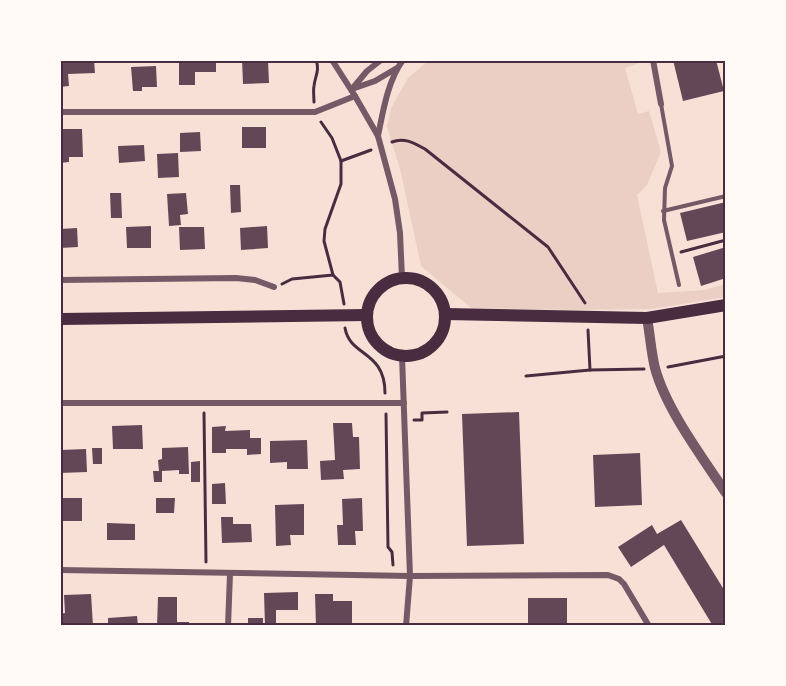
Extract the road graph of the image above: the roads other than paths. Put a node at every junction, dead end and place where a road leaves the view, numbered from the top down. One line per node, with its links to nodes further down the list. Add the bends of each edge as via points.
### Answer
1 (332, 60): 6 (street)
2 (381, 60): 6 (street, via 367,71)
3 (403, 60): 5 (street)
4 (653, 60): 7 (street)
5 (398, 68): 6 (street); 9 (street)
6 (353, 93): 8 (street, via 315,112); 9 (street)
7 (661, 104): 11 (lane, via 672,166)
8 (60, 112)
9 (378, 136): 12 (street, via 395,199)
10 (726, 196): 11 (lane)
11 (663, 212): 14 (lane)
12 (402, 278): 17 (main road, via 426,283 439,297); 18 (main road, via 374,294)
13 (60, 280): 15 (street, via 236,278)
14 (679, 285)
15 (274, 287)
16 (726, 305): 19 (main road)
17 (445, 314): 19 (main road); 21 (main road, via 444,326 433,345 413,356)
18 (367, 315): 20 (main road); 21 (main road, via 373,338 390,353)
19 (647, 318): 24 (street, via 655,369 682,426)
20 (60, 319)
21 (402, 356): 23 (street)
22 (60, 403): 23 (street)
23 (404, 403): 27 (street)
24 (726, 493)
25 (60, 570): 26 (street)
26 (230, 574): 27 (street); 28 (street)
27 (410, 576): 29 (street); 30 (street, via 608,575 624,584)
28 (228, 626)
29 (406, 626)
30 (649, 626)

